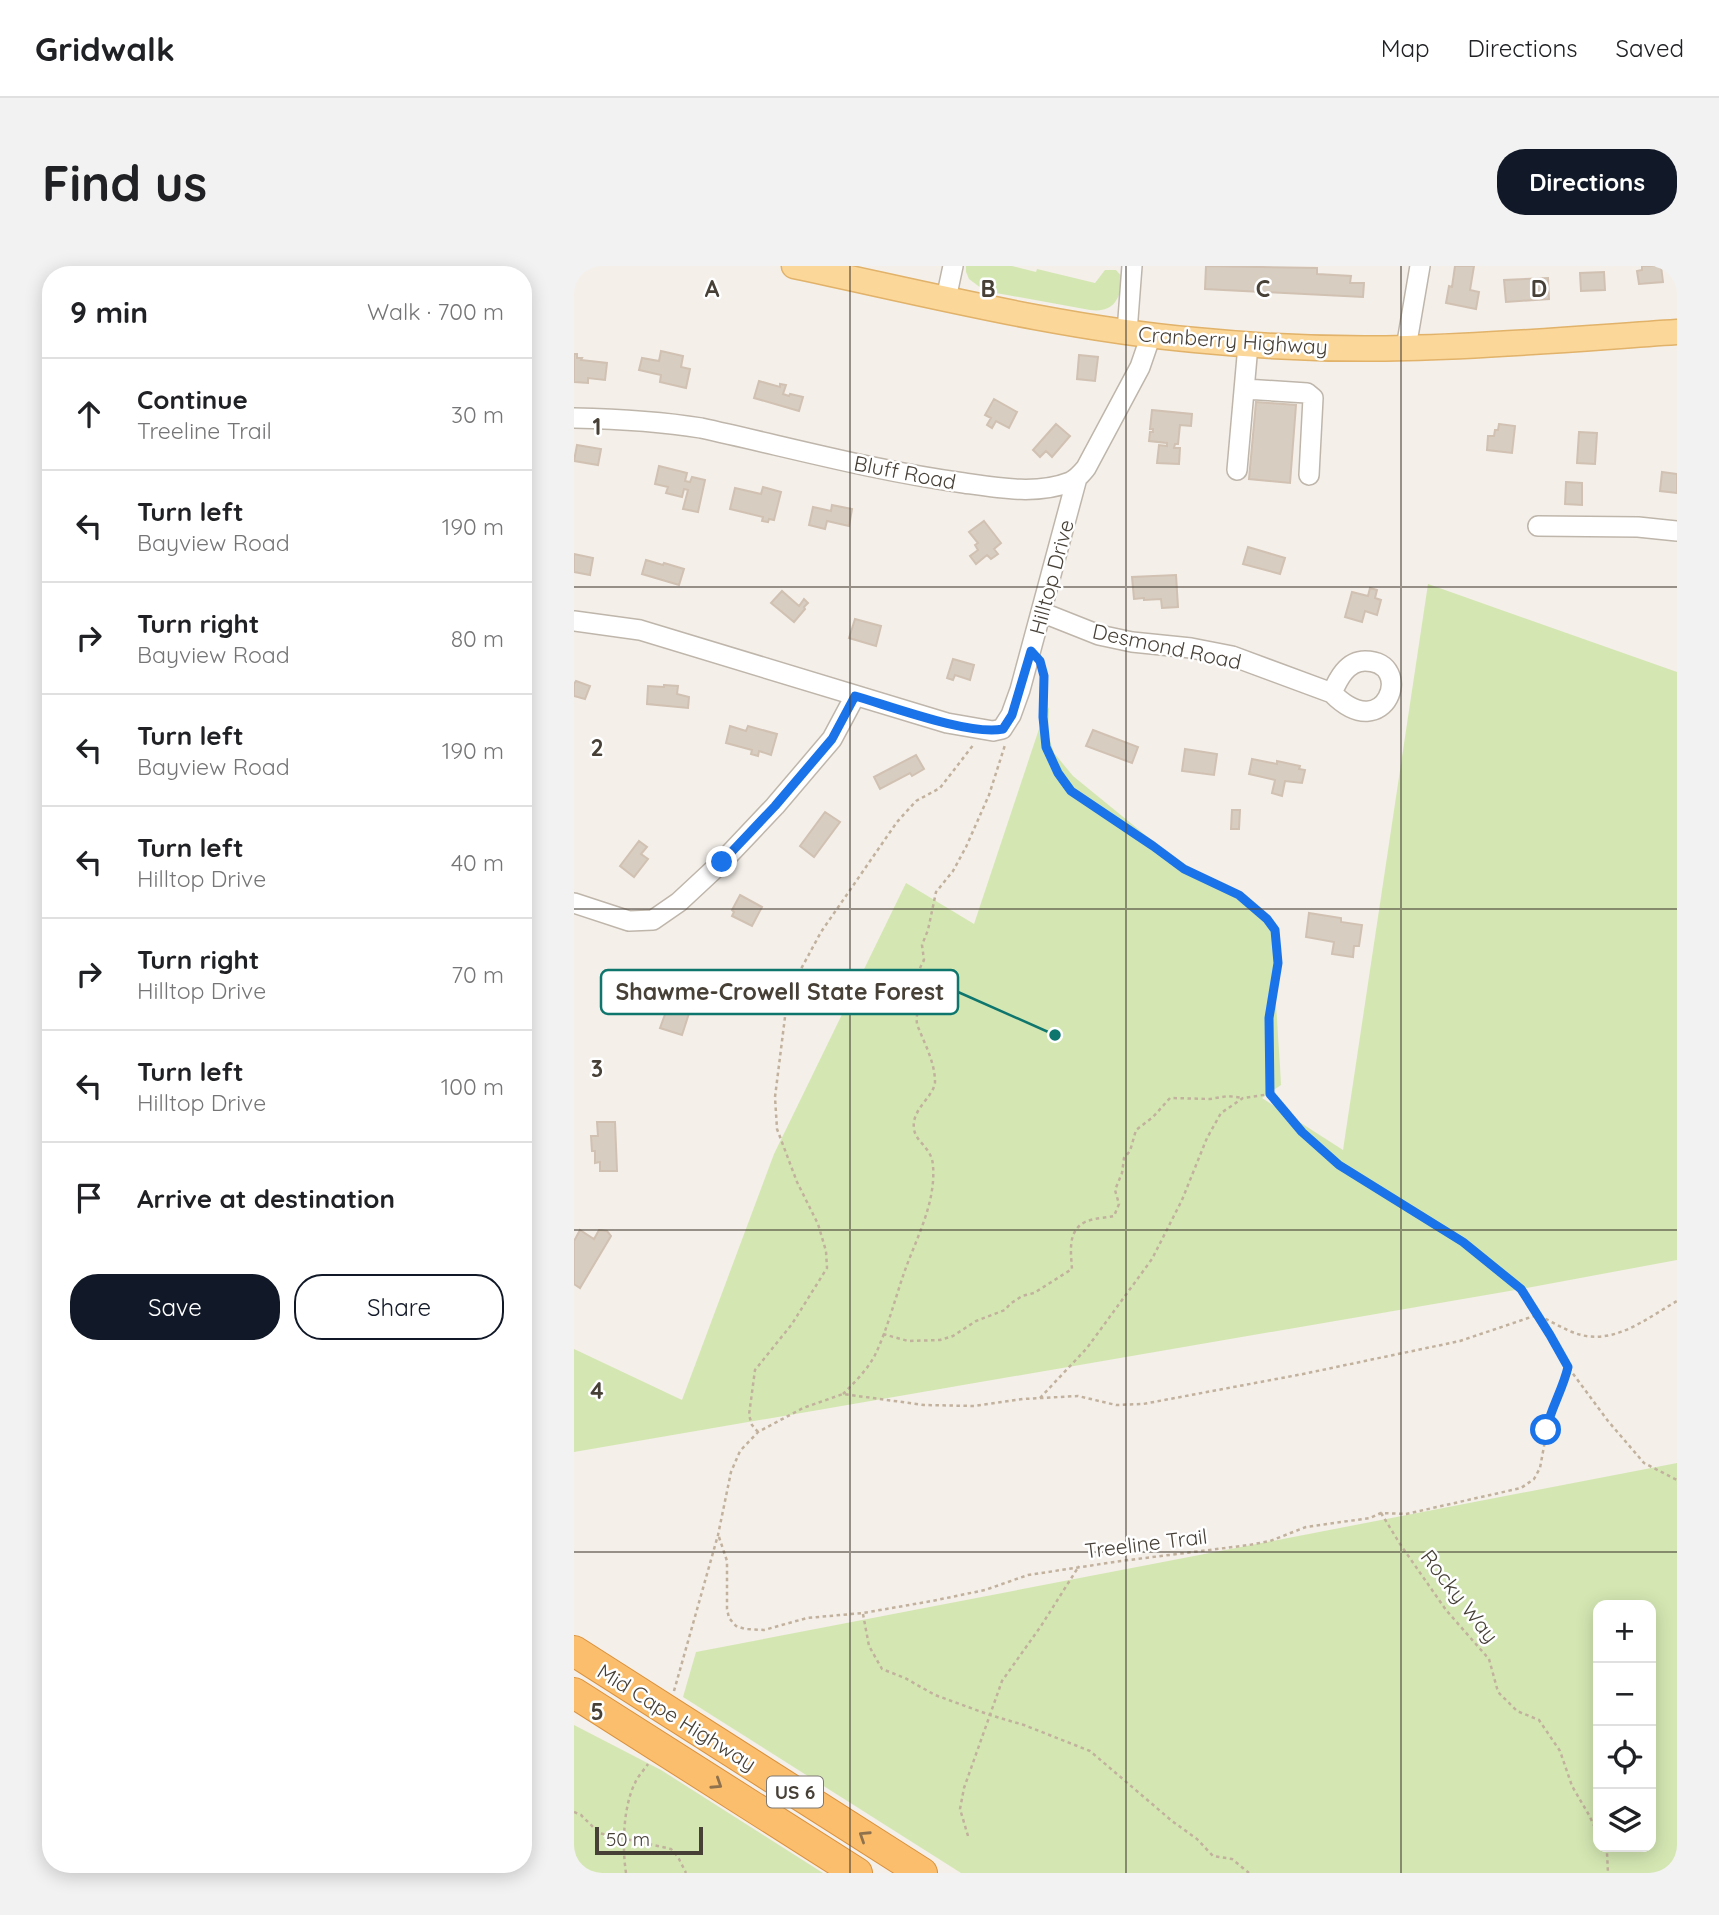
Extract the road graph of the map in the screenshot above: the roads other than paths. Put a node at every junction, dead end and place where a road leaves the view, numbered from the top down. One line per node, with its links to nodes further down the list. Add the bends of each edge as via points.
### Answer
1 (794, 266): 5 (main road, Cranberry Highway)
2 (953, 266): 5 (street)
3 (1132, 266): 7 (street)
4 (1420, 266): 9 (street)
5 (946, 299): 7 (main road, Cranberry Highway)
6 (1677, 332): 9 (main road, Cranberry Highway)
7 (1139, 334): 8 (main road, Cranberry Highway); 14 (street, via 1140,367)
8 (1248, 345): 9 (main road, Cranberry Highway); 10 (street)
9 (1406, 348)
10 (1245, 389): 12 (street); 13 (street, via 1311,395)
11 (574, 418): 14 (street, Bluff Road, via 666,422 918,477 995,488 1033,488)
12 (1237, 470)
13 (1309, 475)
14 (1077, 478): 17 (street, Hilltop Drive)
15 (1538, 526): 16 (street)
16 (1677, 531)
17 (1041, 612): 19 (street, Desmond Road, via 1099,635 1232,656); 20 (street, Hilltop Drive, via 1012,715 1003,729 947,723)
18 (574, 621): 20 (street, via 640,631)
19 (1332, 693)
20 (855, 696): 21 (street, via 832,739 791,787 679,902 653,920 629,921)
21 (574, 903)
22 (574, 1651): 24 (highway, Mid Cape Highway / US 6)
23 (574, 1693): 25 (highway, Mid Cape Highway / US 6)
24 (668, 1711): 25 (street); 27 (highway, Mid Cape Highway / US 6, one-way to 24)
25 (660, 1747): 26 (highway, Mid Cape Highway / US 6, one-way to 26)
26 (857, 1873)
27 (922, 1873)

